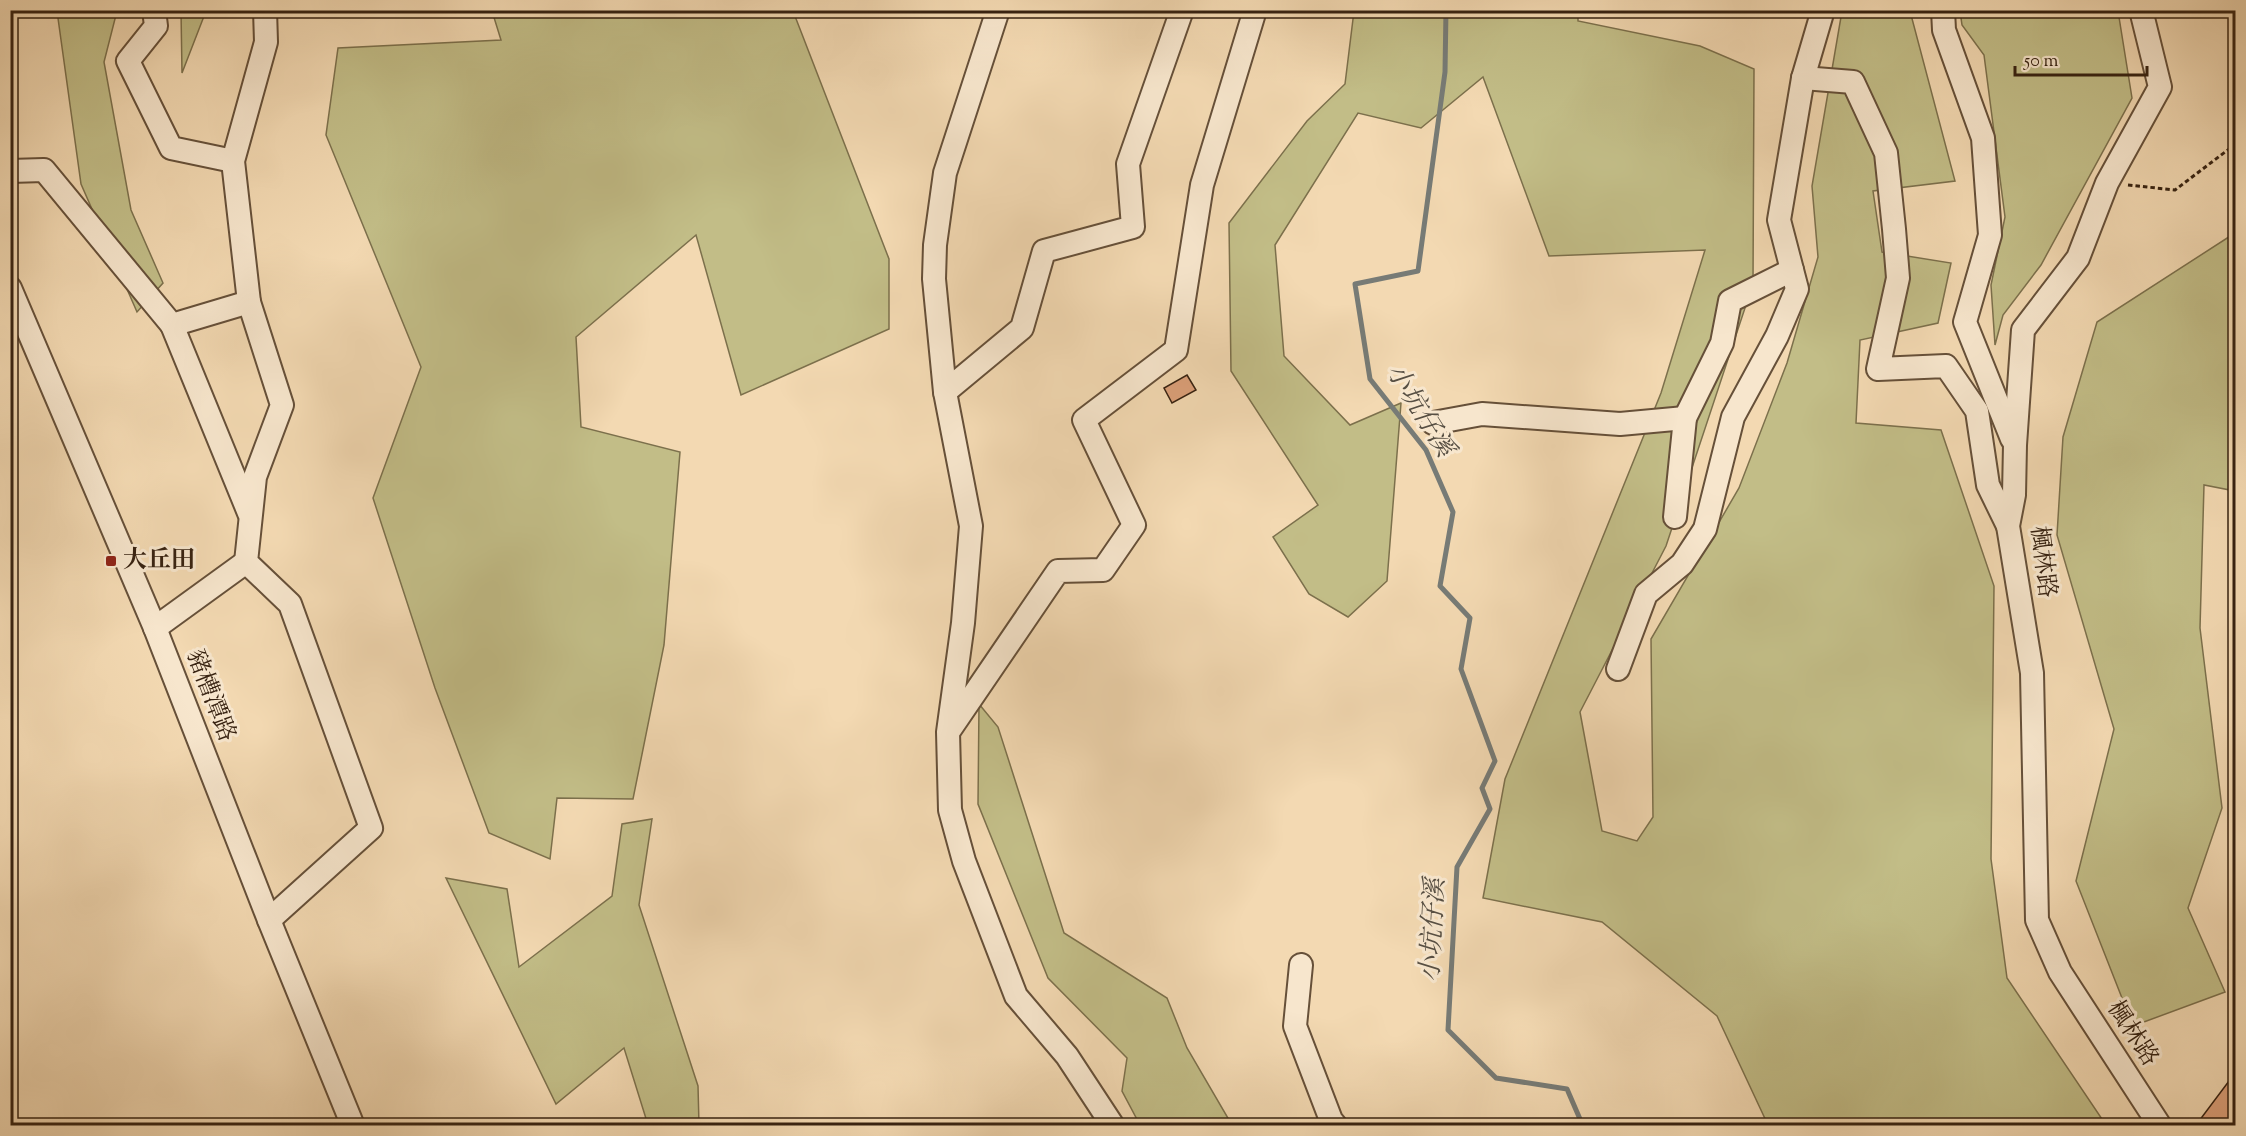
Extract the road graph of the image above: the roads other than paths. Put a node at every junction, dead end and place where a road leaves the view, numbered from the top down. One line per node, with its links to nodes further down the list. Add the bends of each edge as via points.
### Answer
1 (154, 10): 10 (street, via 156,26 128,60 171,148)
2 (265, 10): 10 (street, via 266,42)
3 (998, 10): 16 (street, via 945,173 934,245)
4 (1182, 10): 16 (street, via 1128,164 1133,227 1044,251 1022,328)
5 (1255, 10): 26 (street, via 1202,185 1176,350 1084,420 1134,525 1102,570 1058,571)
6 (1823, 10): 9 (street)
7 (1943, 10): 19 (street, via 1944,30 1983,138 1990,235 1965,322)
8 (2141, 10): 19 (street, 楓林路, via 2160,87 2107,183 2078,258 2023,330)
9 (1803, 78): 12 (street, via 1779,220); 22 (street, via 1853,82 1886,153 1898,278 1878,369 1946,366 1977,411 1988,485)
10 (233, 161): 14 (street)
11 (10, 171): 15 (street, via 44,170)
12 (1792, 270): 17 (street, via 1730,300 1722,343); 25 (street, via 1797,289 1777,336 1733,417 1705,529 1682,564 1646,594)
13 (10, 288): 24 (street, 豬槽潭路)
14 (249, 302): 15 (street); 20 (street, via 282,405 255,477)
15 (172, 326): 20 (street)
16 (945, 392): 26 (street, via 971,526)
17 (1685, 418): 18 (street, via 1620,424 1482,414); 21 (street)
18 (1433, 423)
19 (2014, 445): 22 (street, 楓林路, via 2014,495)
20 (251, 517): 23 (street)
21 (1675, 517)
22 (2008, 526): 32 (street, 楓林路, via 2032,673 2037,920 2060,972)
23 (246, 562): 24 (street); 27 (street, via 290,604 371,828)
24 (155, 628): 27 (street, 豬槽潭路)
25 (1618, 669)
26 (948, 732): 30 (street, via 950,810 964,861 1016,996 1067,1056)
27 (268, 920): 29 (street, 豬槽潭路)
28 (1301, 966): 31 (street, via 1295,1026)
29 (353, 1125)
30 (1113, 1125)
31 (1336, 1125)
32 (2160, 1125)

